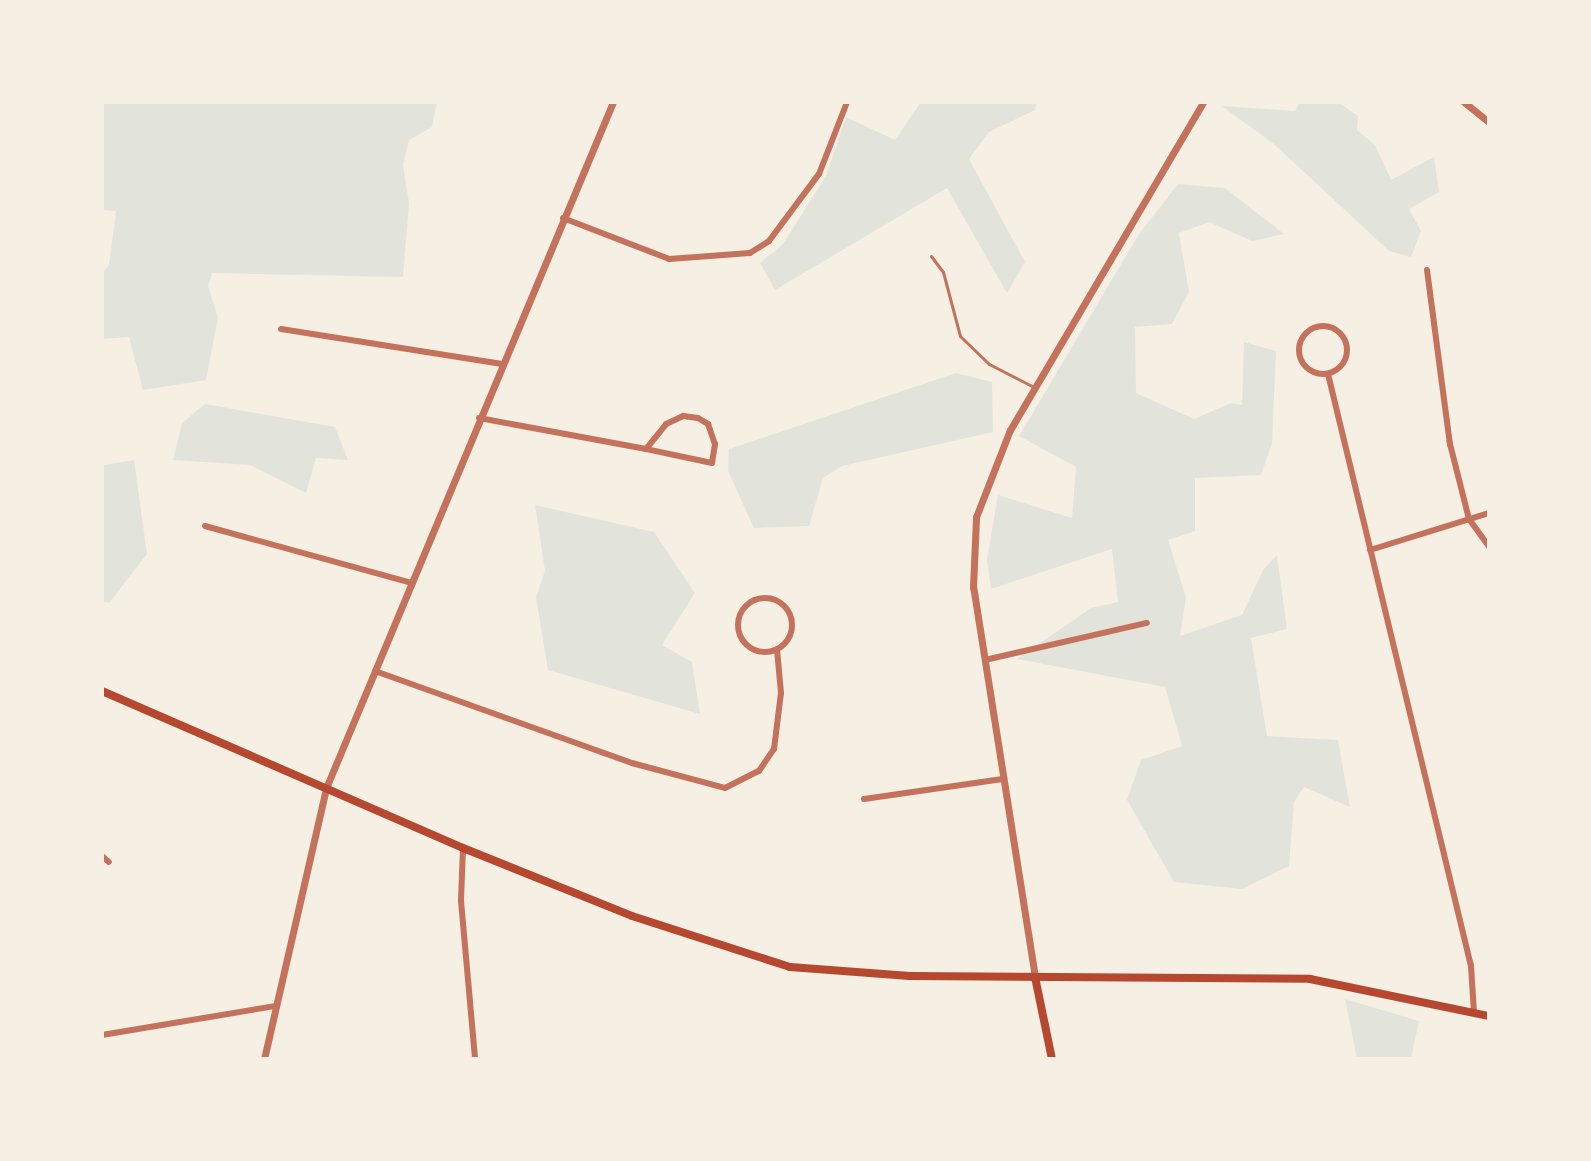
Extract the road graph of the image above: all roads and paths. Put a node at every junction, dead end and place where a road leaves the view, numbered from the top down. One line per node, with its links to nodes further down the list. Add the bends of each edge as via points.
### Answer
1 (613, 102): 6 (street)
2 (847, 102): 6 (street, via 819,174 769,241 750,253 669,259)
3 (1203, 102): 12 (street)
4 (1464, 102): 5 (street)
5 (1489, 122)
6 (563, 218): 10 (street)
7 (931, 256): 12 (lane, via 943,272 960,336 989,364)
8 (1427, 270): 16 (street, via 1450,444)
9 (281, 329): 10 (street)
10 (502, 364): 13 (street)
11 (1328, 374): 11 (street, via 1343,364 1346,344 1336,330 1319,327 1303,337 1300,355 1310,371); 19 (street)
12 (1034, 387): 23 (street, via 1000,450 976,517 972,571)
13 (479, 418): 14 (street); 20 (street)
14 (646, 449): 14 (street, via 666,424 683,416 708,424 715,444 712,463)
15 (1489, 513): 16 (street)
16 (1469, 519): 18 (street); 19 (street)
17 (205, 526): 20 (street)
18 (1489, 547)
19 (1370, 550): 34 (street, via 1474,977)
20 (412, 583): 24 (street)
21 (1147, 623): 23 (street)
22 (777, 649): 22 (street, via 759,651 744,642 738,625 752,602 768,599 789,613 789,638); 24 (street, via 781,693 774,749 759,771 725,788 632,763)
23 (985, 660): 26 (street)
24 (375, 671): 27 (street)
25 (102, 691): 27 (main road)
26 (1003, 779): 28 (street); 32 (street)
27 (326, 788): 29 (main road); 33 (street)
28 (864, 799)
29 (463, 848): 32 (main road, via 632,916 790,967 839,974); 38 (street, via 460,876)
30 (102, 856): 31 (street)
31 (109, 862)
32 (1035, 977): 34 (main road, via 1269,977 1343,983); 39 (main road)
33 (275, 1006): 36 (street); 37 (street)
34 (1474, 1012): 35 (main road)
35 (1489, 1016)
36 (102, 1035)
37 (264, 1059)
38 (475, 1059)
39 (1052, 1059)

